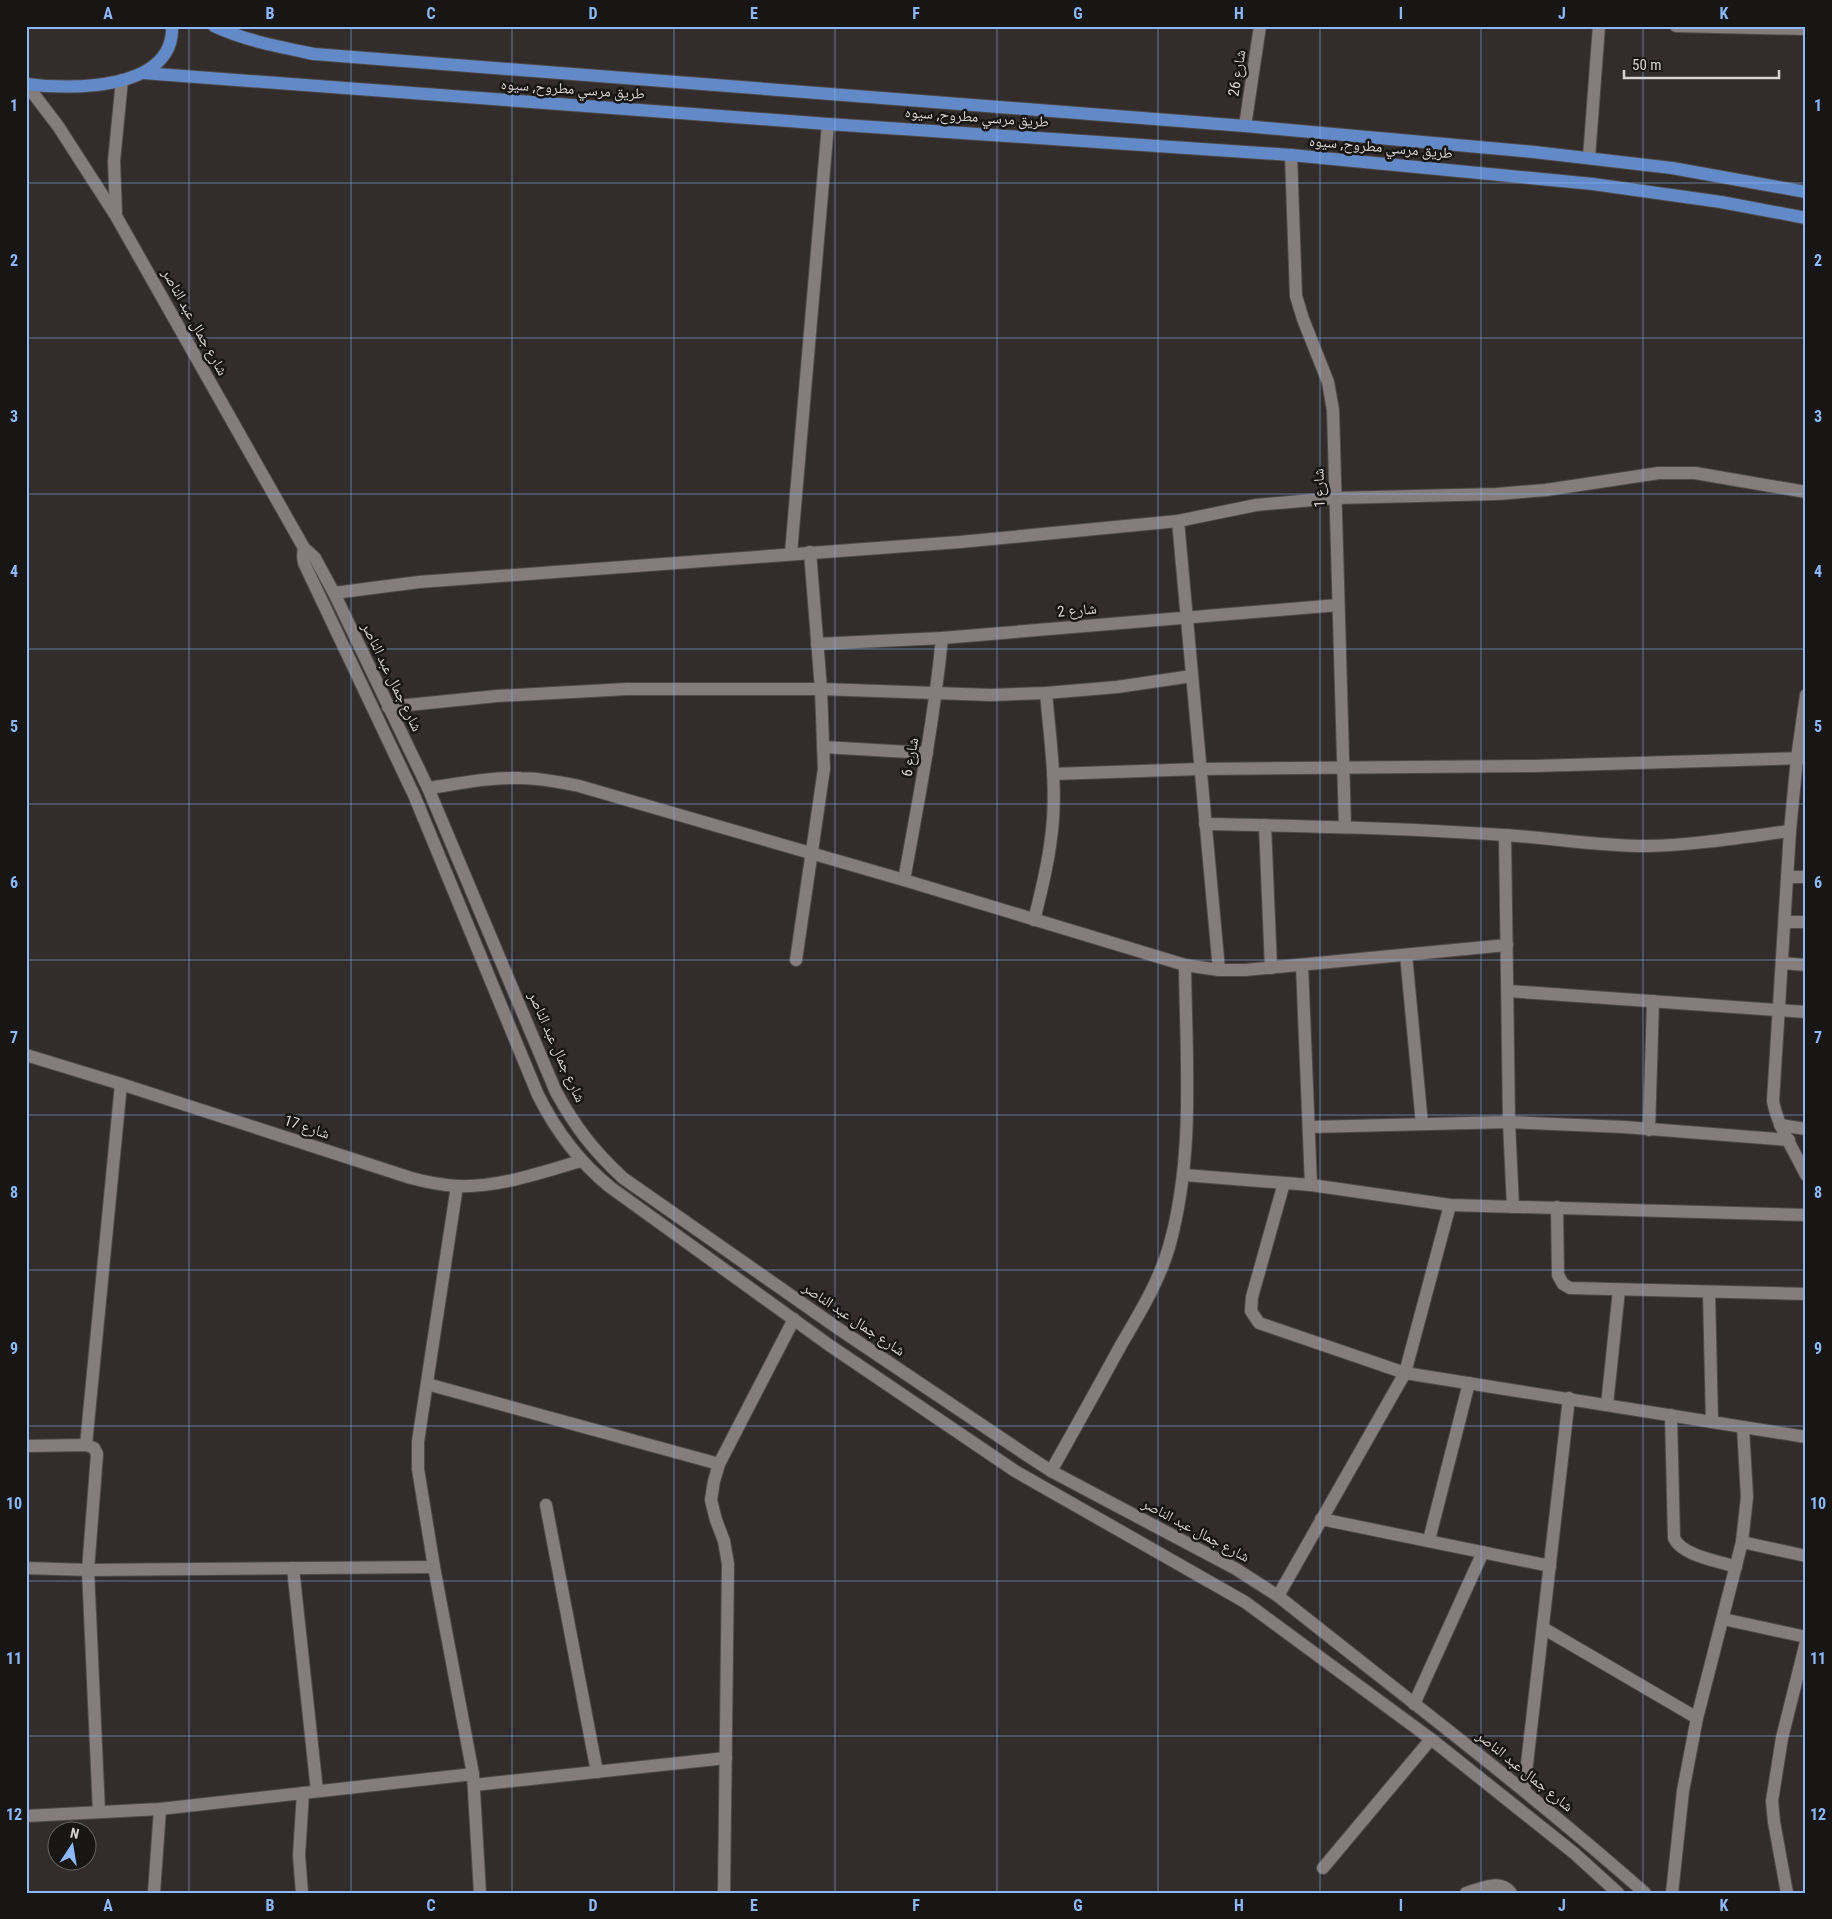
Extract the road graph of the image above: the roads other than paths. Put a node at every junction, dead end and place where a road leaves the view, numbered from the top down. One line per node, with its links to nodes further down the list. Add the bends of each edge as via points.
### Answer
1 (172, 26): 8 (main road, via 170,43 164,55)
2 (214, 26): 12 (main road, طريق مرسي مطروح, سيوه, via 270,45 323,55)
3 (1260, 26): 12 (street, شارع 26)
4 (1599, 26): 14 (street)
5 (1676, 26): 6 (street)
6 (1756, 27): 7 (street)
7 (1806, 28)
8 (143, 73): 9 (main road); 11 (main road, طريق مرسي مطروح, سيوه)
9 (122, 80): 10 (main road, via 84,87); 16 (street, شارع جمال عبد الناصر, via 114,161)
10 (26, 84): 16 (street, شارع جمال عبد الناصر, via 68,141)
11 (828, 124): 13 (main road, طريق مرسي مطروح, سيوه); 23 (street)
12 (1245, 126): 14 (main road, طريق مرسي مطروح, سيوه)
13 (1291, 155): 17 (main road, طريق مرسي مطروح, سيوه, via 1593,184); 19 (street, شارع 1, via 1296,296 1328,382 1333,410)
14 (1590, 158): 15 (main road, طريق مرسي مطروح, سيوه)
15 (1806, 192)
16 (116, 216): 21 (street, شارع جمال عبد الناصر)
17 (1806, 218)
18 (1806, 492): 19 (street, via 1695,473 1659,473 1497,494)
19 (1335, 498): 20 (street, via 1256,505); 25 (street, شارع 1)
20 (1178, 521): 22 (street, via 960,542); 26 (street)
21 (304, 548): 24 (street, شارع جمال عبد الناصر, via 315,558); 76 (street, شارع جمال عبد الناصر, via 304,563 414,795 538,1094 555,1126)
22 (810, 552): 23 (street); 28 (street)
23 (792, 553): 24 (street, via 419,582)
24 (334, 594): 34 (street, شارع جمال عبد الناصر)
25 (1338, 605): 26 (street, شارع 2); 38 (street, شارع 1)
26 (1187, 617): 27 (street, شارع 2); 29 (street)
27 (942, 638): 28 (street, شارع 2); 32 (street, شارع 6)
28 (817, 644): 30 (street)
29 (1192, 676): 31 (street); 39 (street)
30 (821, 689): 32 (street); 34 (street, via 562,691); 35 (street)
31 (1046, 693): 32 (street); 40 (street)
32 (936, 694): 36 (street, شارع 6)
33 (1806, 695): 37 (street)
34 (388, 707): 41 (street, شارع جمال عبد الناصر)
35 (823, 747): 36 (street); 47 (street, via 824,769)
36 (927, 753): 50 (street, شارع 6)
37 (1801, 758): 38 (street); 45 (street)
38 (1343, 768): 39 (street); 44 (street, شارع 1)
39 (1200, 769): 40 (street); 42 (street)
40 (1053, 774): 51 (street, via 1052,836)
41 (428, 788): 47 (street, via 492,779 550,780); 90 (street, شارع جمال عبد الناصر, via 556,1092 585,1139 623,1178)
42 (1205, 824): 43 (street); 62 (street)
43 (1265, 825): 44 (street); 61 (street)
44 (1345, 827): 46 (street)
45 (1790, 831): 46 (street, via 1649,846); 48 (street)
46 (1505, 835): 54 (street)
47 (812, 853): 50 (street); 56 (street)
48 (1787, 877): 49 (street); 52 (street)
49 (1806, 877)
50 (904, 880): 51 (street)
51 (1034, 920): 58 (street)
52 (1784, 922): 53 (street); 57 (street)
53 (1806, 922)
54 (1507, 945): 55 (street); 63 (street)
55 (1406, 955): 59 (street); 70 (street)
56 (796, 960)
57 (1782, 962): 60 (street); 65 (street)
58 (1185, 965): 62 (street); 77 (street, via 1187,1135)
59 (1302, 965): 61 (street); 72 (street)
60 (1806, 965)
61 (1271, 968): 62 (street)
62 (1219, 970)
63 (1508, 991): 64 (street); 69 (street)
64 (1653, 1001): 65 (street); 74 (street)
65 (1779, 1010): 66 (street); 71 (street, via 1773,1101)
66 (1806, 1012)
67 (26, 1055): 68 (street, شارع 17)
68 (121, 1084): 81 (street, شارع 17, via 411,1178); 101 (street)
69 (1509, 1122): 70 (street); 74 (street); 83 (street)
70 (1422, 1124): 72 (street)
71 (1780, 1125): 73 (street); 75 (street)
72 (1310, 1127): 80 (street)
73 (1806, 1129)
74 (1649, 1130): 75 (street)
75 (1789, 1140): 78 (street)
76 (581, 1161): 81 (street, شارع 17, via 505,1182); 89 (street, شارع جمال عبد الناصر, via 610,1187)
77 (1184, 1175): 79 (street); 104 (street, via 1168,1249 1153,1288)
78 (1806, 1175)
79 (1284, 1183): 80 (street); 92 (street, via 1252,1297 1251,1311 1259,1323 1275,1330)
80 (1311, 1185): 82 (street)
81 (457, 1186): 94 (street)
82 (1450, 1205): 83 (street); 92 (street)
83 (1513, 1207): 84 (street)
84 (1557, 1207): 85 (street); 86 (street, via 1559,1280 1570,1288)
85 (1806, 1215)
86 (1619, 1290): 87 (street); 96 (street)
87 (1709, 1292): 88 (street); 98 (street)
88 (1806, 1294)
89 (794, 1319): 91 (street, شارع جمال عبد الناصر); 103 (street)
90 (839, 1329): 91 (street); 104 (street, شارع جمال عبد الناصر)
91 (829, 1345): 124 (street, شارع جمال عبد الناصر, via 1032,1482 1244,1602)
92 (1405, 1374): 93 (street); 106 (street)
93 (1469, 1383): 95 (street); 107 (street)
94 (427, 1384): 103 (street); 112 (street, via 418,1442 418,1469)
95 (1569, 1398): 96 (street); 111 (street)
96 (1607, 1405): 97 (street)
97 (1671, 1415): 98 (street); 113 (street, via 1674,1538 1682,1549 1690,1553)
98 (1712, 1422): 99 (street)
99 (1743, 1427): 100 (street); 108 (street, via 1746,1497)
100 (1806, 1437)
101 (86, 1445): 102 (street); 116 (street, via 94,1448 97,1454)
102 (26, 1446)
103 (719, 1464): 125 (street, via 711,1500 728,1564)
104 (1052, 1471): 117 (street, شارع جمال عبد الناصر, via 1236,1569)
105 (546, 1505): 126 (street)
106 (1321, 1519): 107 (street); 117 (street)
107 (1429, 1540): 109 (street)
108 (1742, 1542): 110 (street); 113 (street)
109 (1483, 1552): 111 (street); 122 (street)
110 (1806, 1556)
111 (1550, 1566): 119 (street)
112 (434, 1567): 115 (street); 127 (street)
113 (1736, 1567): 118 (street)
114 (26, 1568): 116 (street)
115 (293, 1568): 116 (street); 129 (street)
116 (88, 1570): 132 (street)
117 (1278, 1596): 122 (street, شارع جمال عبد الناصر)
118 (1723, 1619): 120 (street); 123 (street)
119 (1543, 1628): 123 (street); 128 (street)
120 (1806, 1637)
121 (1806, 1642): 144 (street, via 1782,1738 1772,1801)
122 (1414, 1704): 128 (street, شارع جمال عبد الناصر)
123 (1697, 1718): 143 (street, via 1684,1791)
124 (1431, 1739): 134 (street); 141 (street, شارع جمال عبد الناصر, via 1574,1853)
125 (726, 1758): 126 (street); 138 (street)
126 (598, 1772): 127 (street)
127 (473, 1780): 129 (street); 137 (street)
128 (1524, 1790): 142 (street, شارع جمال عبد الناصر)
129 (316, 1791): 130 (street)
130 (303, 1793): 131 (street); 136 (street, via 299,1847)
131 (160, 1809): 132 (street); 135 (street)
132 (98, 1812): 133 (street)
133 (26, 1816)
134 (1323, 1868)
135 (154, 1893)
136 (302, 1893)
137 (480, 1893)
138 (724, 1893)
139 (1466, 1893): 140 (street, via 1497,1885 1504,1886)
140 (1511, 1893)
141 (1618, 1893)
142 (1645, 1893)
143 (1672, 1893)
144 (1787, 1893)

